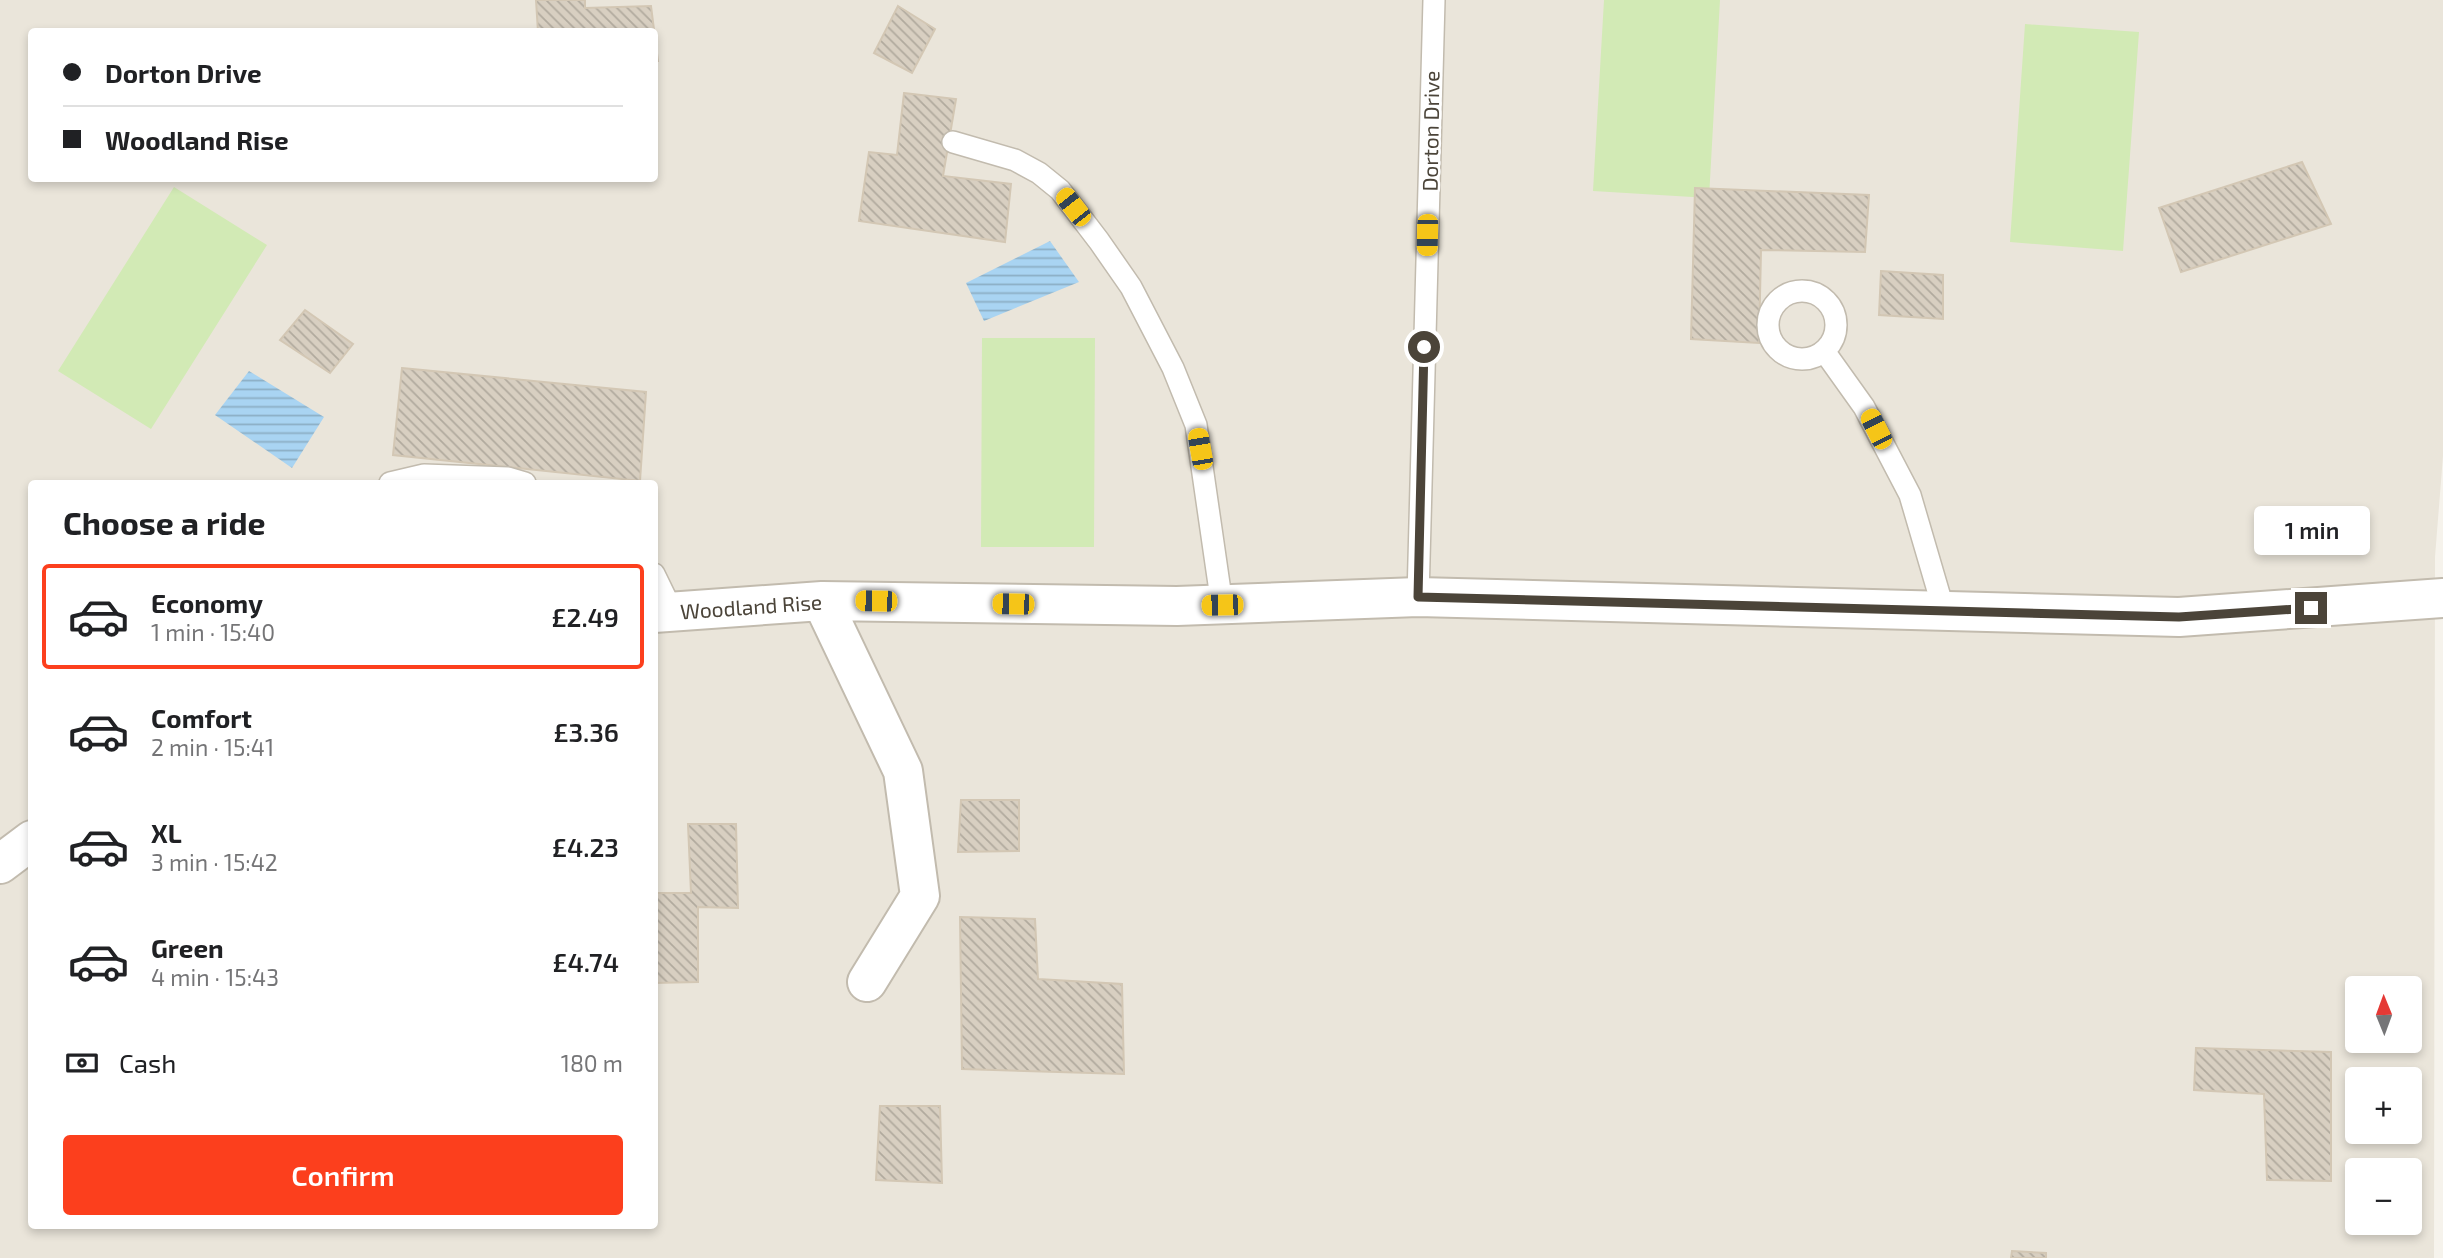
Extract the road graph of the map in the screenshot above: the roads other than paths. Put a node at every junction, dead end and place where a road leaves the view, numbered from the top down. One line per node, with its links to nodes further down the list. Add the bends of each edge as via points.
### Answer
1 (1434, 0): 7 (lane, Dorton Drive)
2 (953, 142): 10 (lane, via 1015,160 1060,190 1116,264 1144,311 1174,368 1196,425)
3 (1824, 351): 11 (lane, via 1864,407 1910,495)
4 (403, 480): 5 (lane, via 424,475)
5 (515, 480)
6 (658, 591): 12 (lane)
7 (1418, 597): 10 (street, Woodland Rise); 11 (street, Woodland Rise)
8 (2443, 598): 11 (street, Woodland Rise, via 2179,617)
9 (822, 601): 10 (street, Woodland Rise); 12 (street, Woodland Rise); 15 (street, via 903,771 920,896)
10 (1222, 605)
11 (1944, 611)
12 (663, 612)
13 (28, 843): 14 (street)
14 (0, 864)
15 (867, 982)

